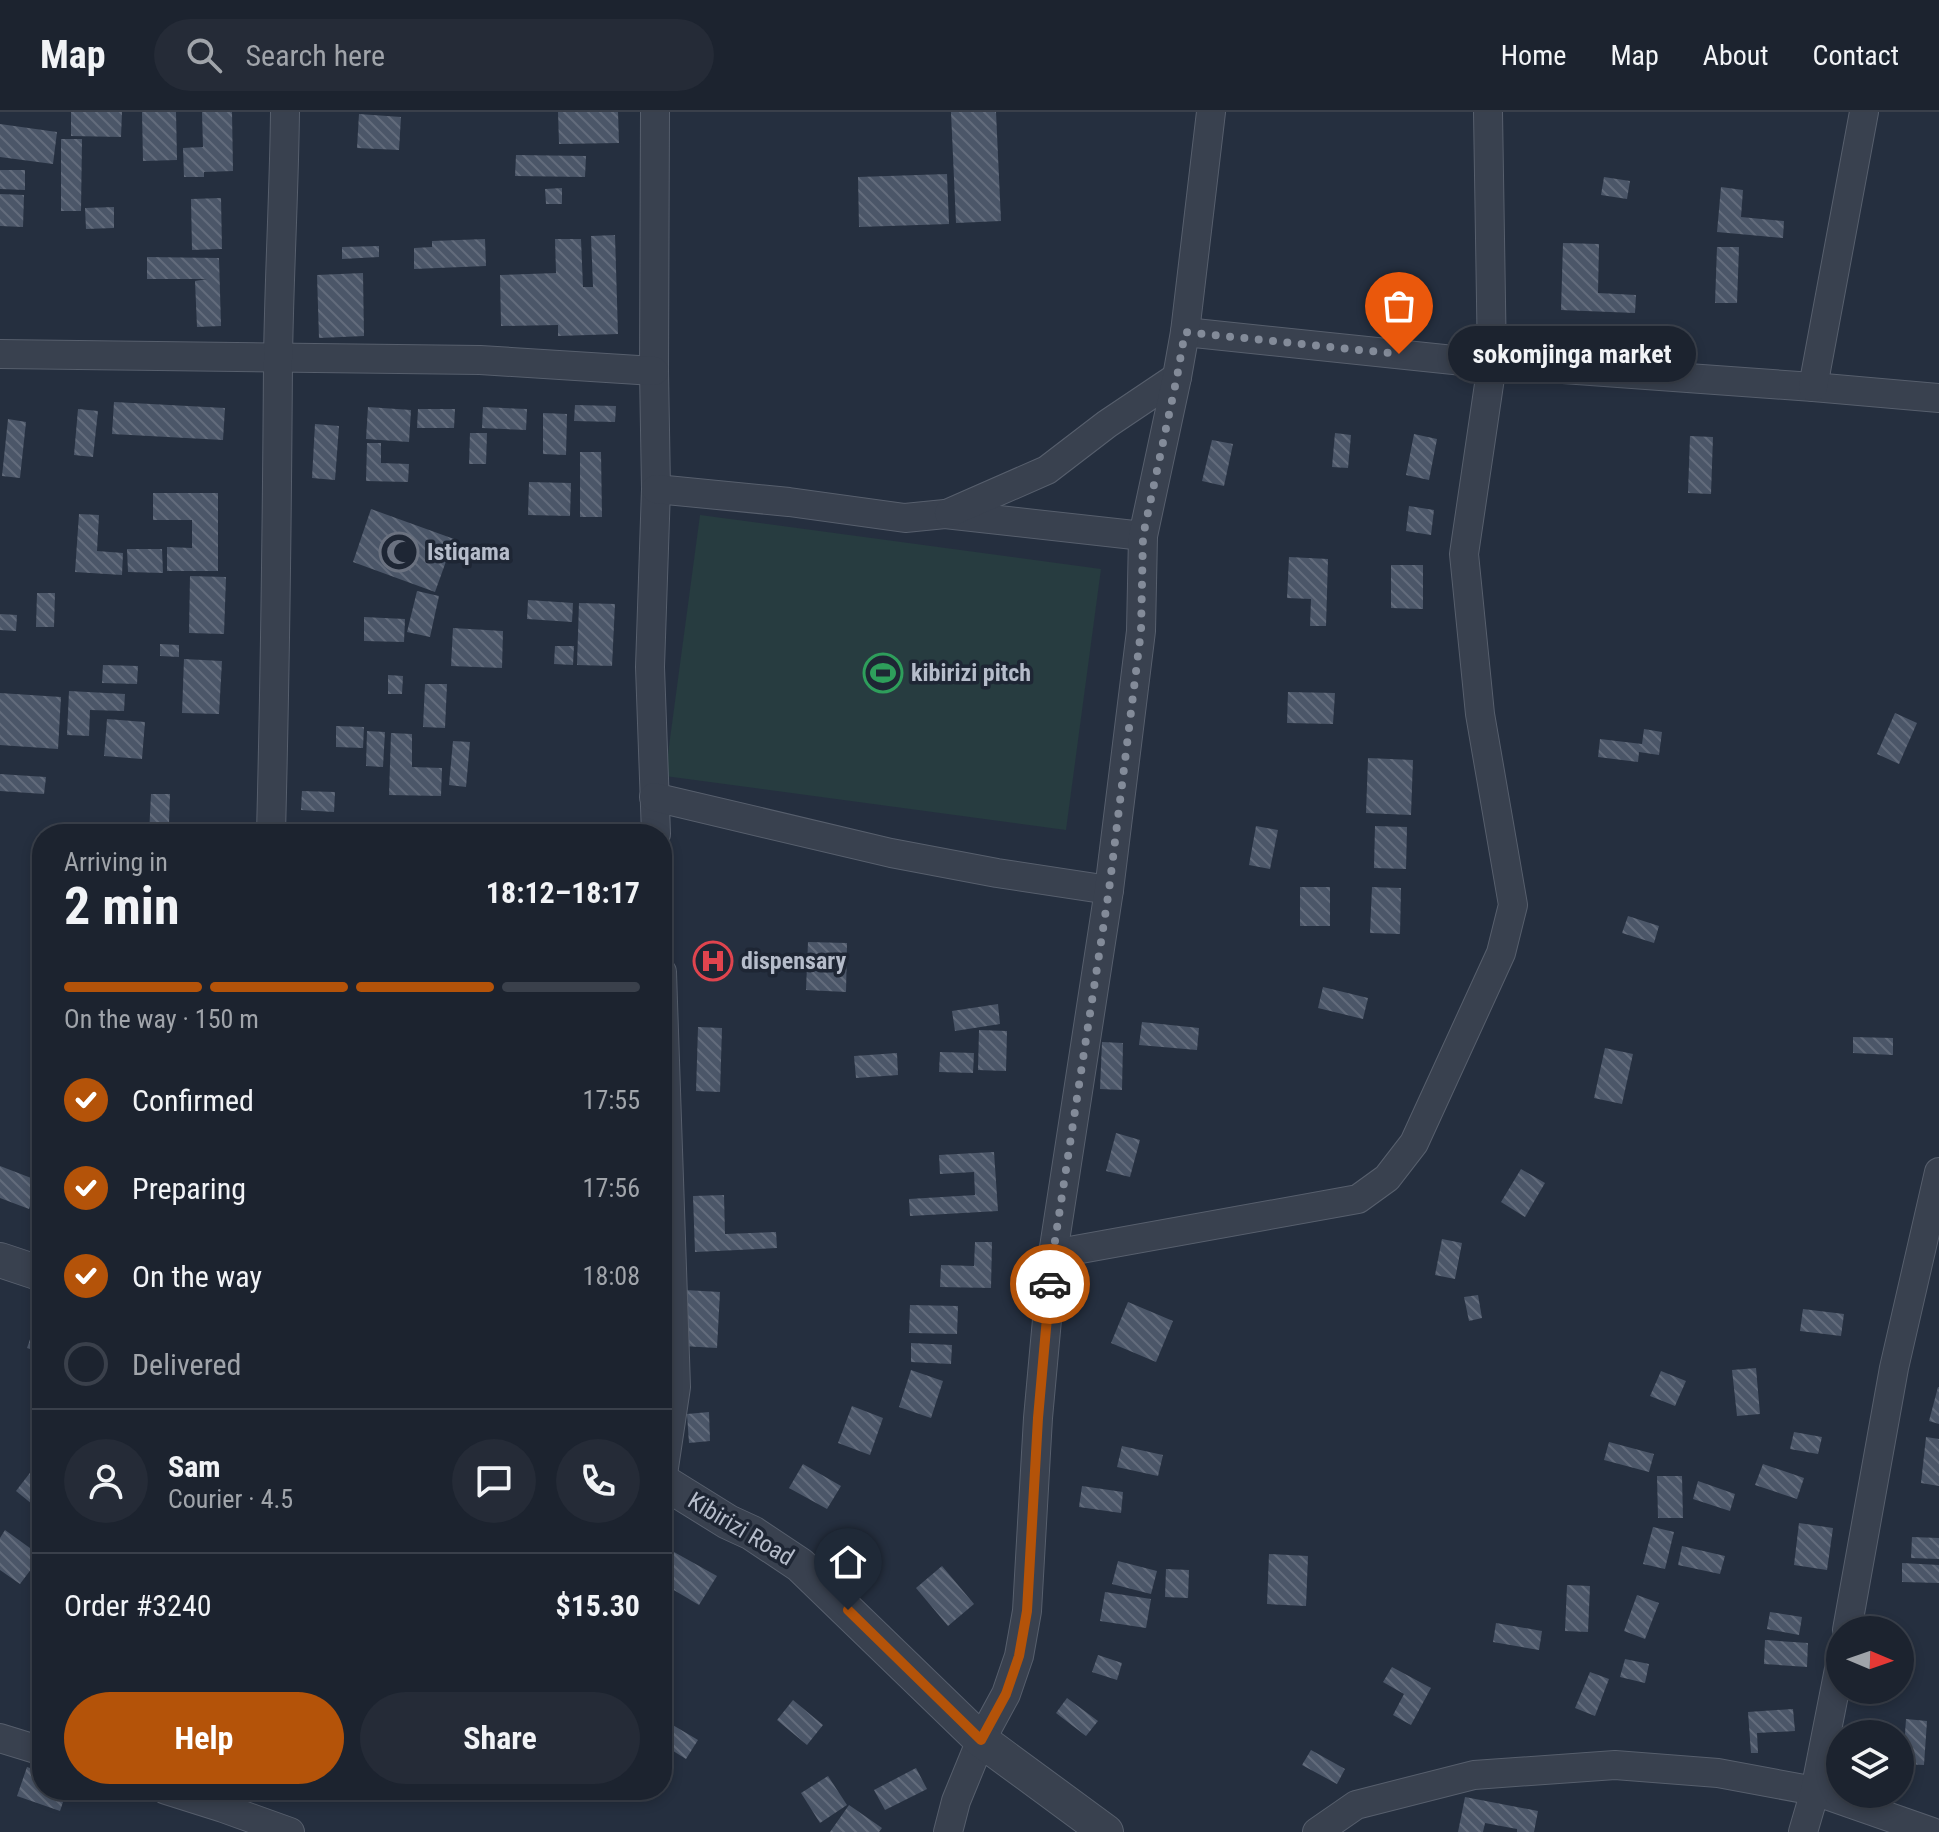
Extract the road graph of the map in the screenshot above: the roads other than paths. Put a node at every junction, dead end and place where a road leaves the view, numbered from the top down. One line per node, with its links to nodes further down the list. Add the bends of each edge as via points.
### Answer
1 (285, 112): 8 (street)
2 (655, 112): 10 (street)
3 (1211, 112): 6 (street)
4 (1488, 112): 9 (street)
5 (1864, 112): 12 (street)
6 (1185, 332): 9 (street); 11 (street)
7 (0, 354): 8 (street)
8 (278, 358): 10 (street, via 480,360); 18 (street)
9 (1492, 364): 12 (street); 22 (street, via 1464,554 1480,714 1513,905 1501,953 1414,1143 1387,1178 1358,1199)
10 (654, 371): 14 (street)
11 (1177, 377): 15 (street, via 1047,470); 16 (street)
12 (1813, 387): 13 (street)
13 (1939, 398)
14 (656, 489): 15 (street, via 905,518); 17 (street, via 650,667)
15 (945, 514): 16 (street)
16 (1143, 536): 20 (street, via 1141,631)
17 (654, 797): 19 (street); 20 (street, via 891,853)
18 (271, 824)
19 (655, 824)
20 (1109, 890): 22 (street)
21 (1939, 1172): 28 (street, via 1894,1368)
22 (1053, 1254): 31 (street, via 1027,1611 1006,1694)
23 (0, 1260): 25 (street)
24 (672, 1268): 26 (street)
25 (32, 1271)
26 (672, 1414)
27 (672, 1487): 31 (street, Kibirizi Road, via 800,1565)
28 (1850, 1616)
29 (1832, 1704): 33 (street)
30 (0, 1738): 32 (street)
31 (981, 1740): 36 (street); 37 (street, Kibirizi Road)
32 (32, 1748)
33 (1815, 1791): 38 (street, via 1718,1773 1615,1765 1474,1775 1356,1805); 39 (street); 40 (street)
34 (198, 1800): 35 (street)
35 (290, 1832)
36 (948, 1832)
37 (1106, 1832)
38 (1317, 1832)
39 (1803, 1832)
40 (1932, 1832)

